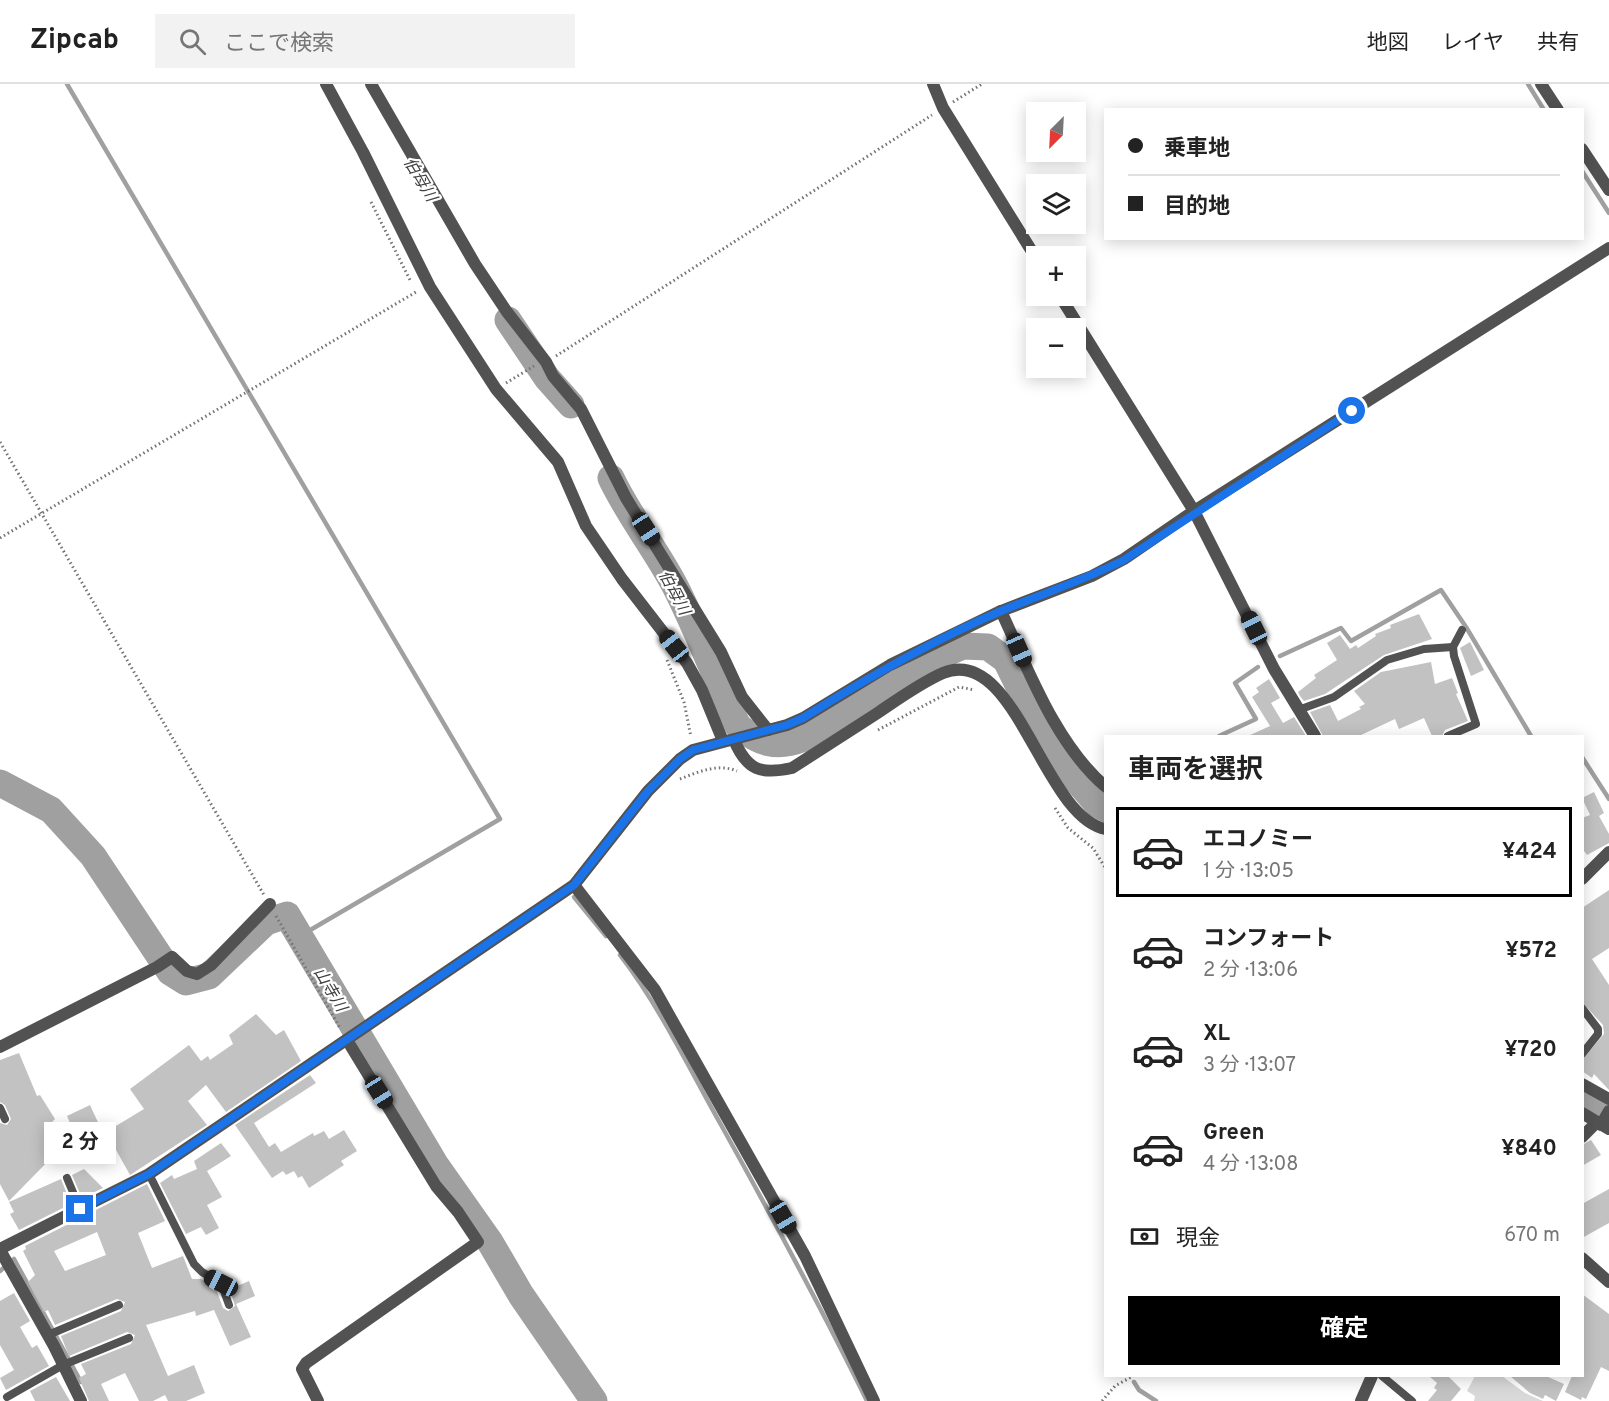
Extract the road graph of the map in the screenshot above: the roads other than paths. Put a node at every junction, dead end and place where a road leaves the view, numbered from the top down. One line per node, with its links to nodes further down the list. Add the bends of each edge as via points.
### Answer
1 (326, 84): 19 (street, via 430,287 496,389 558,462 586,526 687,663)
2 (371, 84): 16 (street, via 475,264 553,376 581,409 626,498 721,651 742,697)
3 (933, 84): 8 (street, via 943,108)
4 (1541, 84): 5 (street)
5 (1557, 108)
6 (1584, 151): 7 (street)
7 (1609, 190)
8 (1029, 246)
9 (1609, 248): 11 (street)
10 (1066, 306): 11 (street)
11 (1194, 511): 12 (street, via 1124,560); 15 (street, via 1274,669)
12 (1001, 611): 16 (street, via 890,665 803,718); 20 (street, via 1036,689 1061,732)
13 (1462, 630): 14 (lane)
14 (1453, 647): 15 (lane, via 1424,649 1387,660 1334,697); 18 (lane, via 1476,724)
15 (1300, 709): 17 (street)
16 (768, 730): 19 (street)
17 (1314, 735)
18 (1450, 735)
19 (728, 741): 21 (street, via 742,759 756,768 771,772 792,768 944,672 975,673 996,686 1067,799 1092,827); 24 (street, via 693,750 680,759 648,791)
20 (1104, 785)
21 (1104, 829)
22 (1609, 852): 23 (street)
23 (1584, 877)
24 (574, 885): 27 (street); 54 (street, via 655,990 805,1256)
25 (270, 904): 28 (street, via 211,965 197,974 171,957)
26 (1584, 1011): 29 (lane, via 1598,1034)
27 (347, 1040): 38 (street); 53 (street, via 436,1186 478,1242 306,1363 302,1369)
28 (0, 1047)
29 (1584, 1052)
30 (1584, 1085): 31 (street)
31 (1609, 1099)
32 (0, 1108): 35 (lane)
33 (1609, 1111): 36 (street)
34 (1584, 1114): 36 (street)
35 (5, 1119)
36 (1602, 1125): 37 (street)
37 (1584, 1136)
38 (149, 1174): 40 (street); 45 (lane, via 194,1264 221,1283)
39 (67, 1178): 40 (lane)
40 (80, 1209): 41 (street)
41 (1, 1256): 46 (street)
42 (1584, 1260): 43 (street)
43 (1609, 1282)
44 (119, 1305): 46 (lane)
45 (229, 1305)
46 (48, 1335): 48 (street)
47 (129, 1338): 48 (lane)
48 (63, 1365): 51 (lane); 52 (street)
49 (1372, 1377): 55 (street)
50 (1383, 1377): 56 (lane)
51 (7, 1397)
52 (81, 1401)
53 (318, 1401)
54 (874, 1401)
55 (1361, 1401)
56 (1412, 1401)

